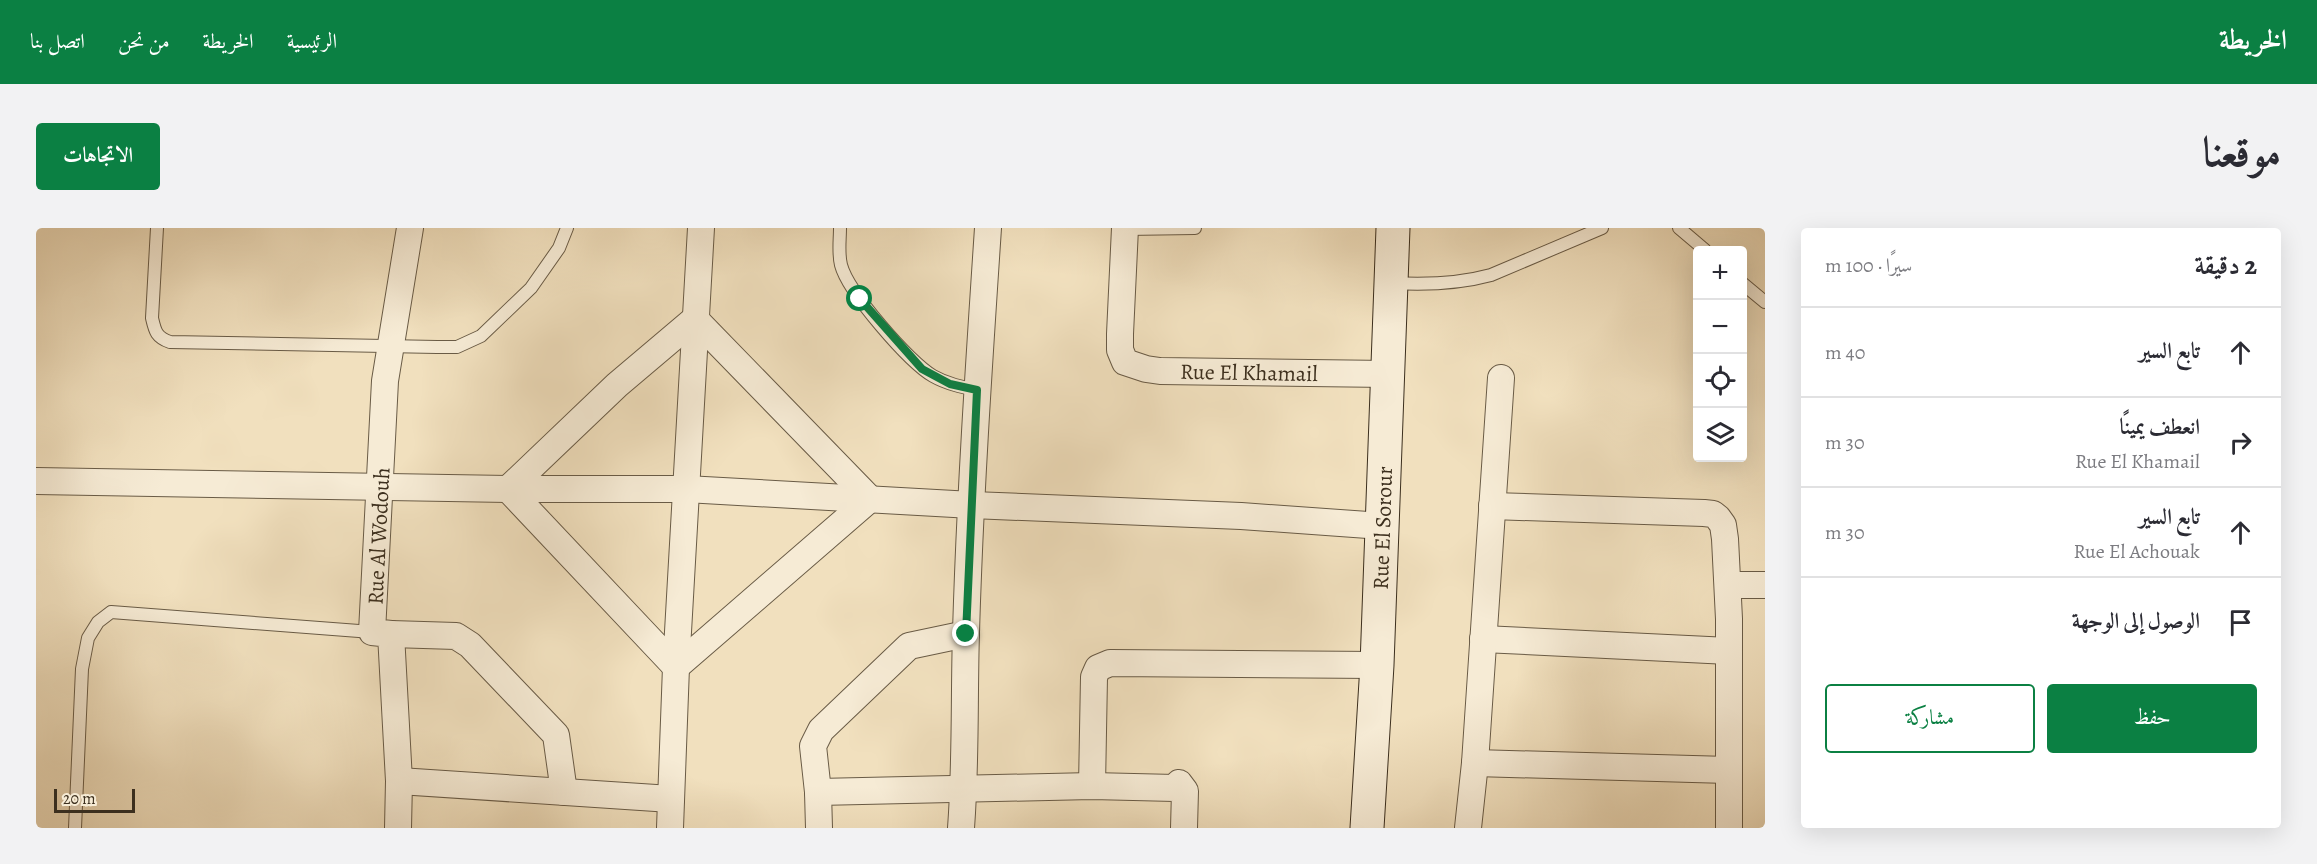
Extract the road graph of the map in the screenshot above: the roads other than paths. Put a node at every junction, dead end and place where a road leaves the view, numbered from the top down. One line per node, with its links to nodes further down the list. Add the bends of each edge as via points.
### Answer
1 (156, 228): 17 (lane, via 152,318 160,338 170,342)
2 (410, 228): 17 (street, Rue Al Wodouh)
3 (567, 228): 17 (lane, via 559,248 531,288 481,336 456,346)
4 (701, 228): 16 (street)
5 (840, 228): 20 (lane, via 841,266 860,299 922,369 950,384)
6 (988, 228): 20 (street)
7 (1118, 228): 8 (lane); 18 (street, Rue El Khamail, via 1120,350 1125,362 1160,371)
8 (1195, 228)
9 (1393, 228): 13 (street, Rue El Sorour)
10 (1602, 228): 13 (lane, via 1475,280 1422,285)
11 (1679, 228): 12 (lane)
12 (1700, 246)
13 (1391, 283): 18 (street, Rue El Sorour)
14 (1747, 286): 15 (lane)
15 (1765, 302)
16 (695, 318): 23 (street, via 616,385); 24 (street); 25 (street)
17 (390, 347): 22 (street, Rue Al Wodouh)
18 (1388, 374): 28 (street, Rue El Sorour)
19 (1501, 378): 27 (street)
20 (977, 390): 26 (street)
21 (36, 481): 22 (street)
22 (380, 486): 23 (street); 31 (street, Rue Al Wodouh)
23 (508, 489): 24 (street); 36 (street)
24 (686, 489): 25 (street); 36 (street)
25 (870, 499): 26 (street); 36 (street)
26 (972, 505): 28 (street, via 1230,515); 32 (street)
27 (1492, 506): 29 (street, via 1713,514 1723,525); 33 (street)
28 (1382, 526): 35 (street, Rue El Sorour)
29 (1728, 585): 30 (street); 34 (street)
30 (1765, 585)
31 (382, 633): 39 (street, Rue Al Wodouh); 42 (street, via 456,636 470,645 556,735); 45 (lane, via 111,612 98,622 88,638 82,669)
32 (966, 634): 41 (street); 43 (street, via 909,646 821,730 813,746)
33 (1483, 639): 34 (street); 37 (street)
34 (1729, 651): 38 (street)
35 (1377, 665): 40 (street, via 1110,663 1098,668 1094,677); 51 (street, Rue El Sorour)
36 (676, 667): 44 (street)
37 (1475, 763): 38 (street); 52 (street)
38 (1728, 770): 53 (street)
39 (399, 780): 42 (street); 46 (street, Rue Al Wodouh)
40 (1092, 786): 41 (street); 50 (street, via 1175,788 1179,783 1185,791)
41 (964, 787): 43 (street); 49 (street)
42 (564, 792): 44 (street)
43 (818, 792): 48 (street)
44 (671, 799): 47 (street)
45 (75, 828)
46 (398, 828)
47 (670, 828)
48 (819, 828)
49 (961, 828)
50 (1184, 828)
51 (1367, 828)
52 (1468, 828)
53 (1729, 828)

